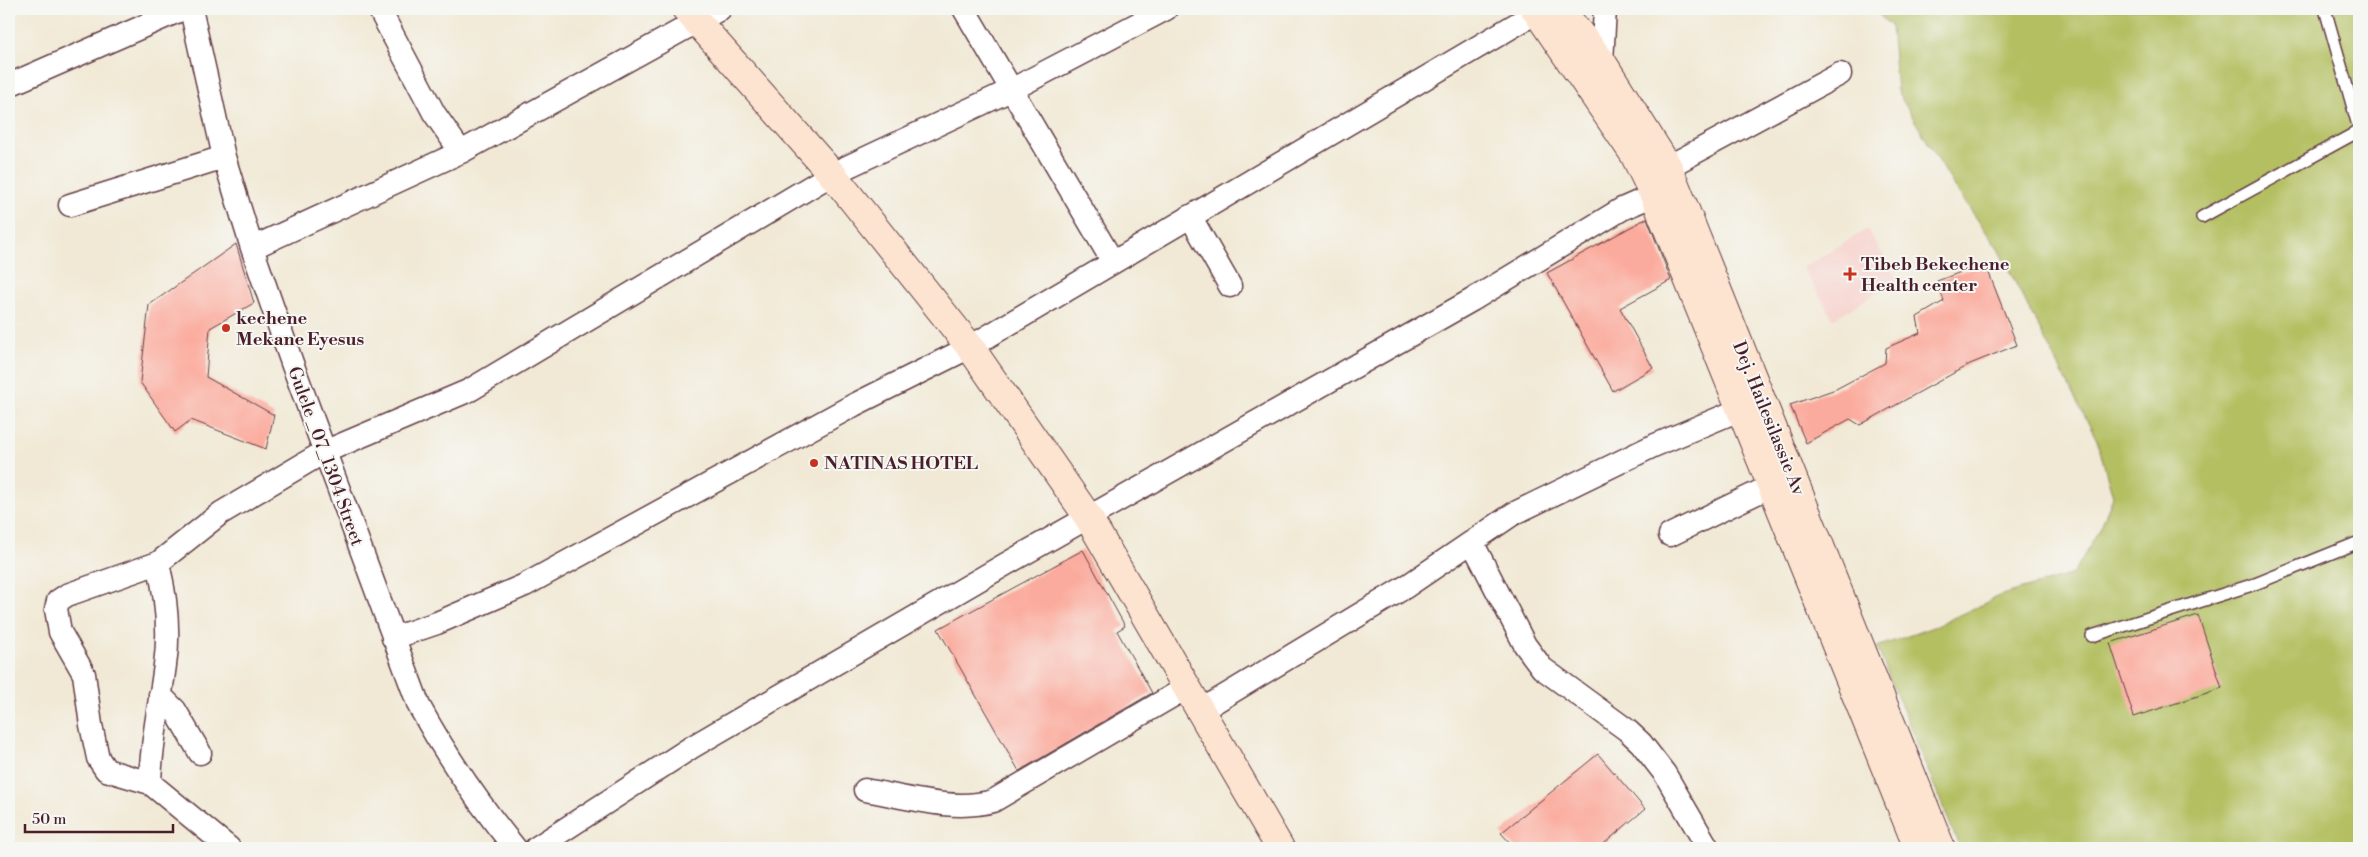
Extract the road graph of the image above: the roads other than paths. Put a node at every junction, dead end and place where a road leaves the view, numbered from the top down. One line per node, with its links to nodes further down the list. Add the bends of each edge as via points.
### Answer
1 (183, 9): 12 (street)
2 (191, 9): 16 (street, Gulele _07_1304 Street)
3 (379, 9): 15 (street, via 434,113)
4 (964, 9): 13 (street)
5 (1166, 9): 13 (street)
6 (1605, 9): 10 (street)
7 (2325, 9): 14 (lane)
8 (1544, 10): 10 (main road, Dej. Hailesilassie Av); 19 (main road, via 1634,154); 21 (street)
9 (701, 13): 15 (street); 18 (main road)
10 (1602, 62): 17 (main road, Dej. Hailesilassie Av)
11 (1840, 74): 17 (street)
12 (9, 85)
13 (1011, 90): 18 (street); 24 (street)
14 (2359, 130): 22 (lane)
15 (461, 152): 23 (street)
16 (224, 157): 20 (street); 23 (street, Gulele _07_1304 Street)
17 (1668, 167): 48 (main road, Dej. Hailesilassie Av)
18 (832, 174): 26 (main road); 28 (street, via 470,390)
19 (1654, 195): 27 (main road); 30 (street, via 1622,209 1360,364)
20 (70, 205)
21 (1190, 216): 24 (street); 25 (street)
22 (2202, 217)
23 (252, 248): 28 (street, Gulele _07_1304 Street)
24 (1113, 262): 26 (street)
25 (1230, 286)
26 (970, 347): 30 (main road); 36 (street, via 854,405 525,585)
27 (1739, 410): 29 (main road); 32 (street, via 1653,446 1513,514)
28 (324, 452): 34 (street, via 221,513); 36 (street, Gulele _07_1304 Street)
29 (1771, 486): 31 (street); 47 (main road)
30 (1088, 517): 38 (main road); 44 (street, via 692,747)
31 (1670, 535)
32 (1472, 542): 38 (street, via 1407,586); 46 (street, via 1525,646 1542,668 1642,743 1665,774)
33 (2359, 542): 35 (lane, via 2255,584)
34 (158, 563): 37 (street, via 167,610 166,664); 40 (street, via 67,595 58,601 56,609 60,632 84,674 98,758 106,770)
35 (2092, 636)
36 (393, 638): 43 (street, Gulele _07_1304 Street, via 419,706 445,753)
37 (160, 695): 39 (street, via 175,710); 40 (street)
38 (1193, 699): 41 (street, via 993,801 979,805 958,805); 45 (main road)
39 (200, 753)
40 (150, 783): 42 (street)
41 (865, 790)
42 (229, 848)
43 (515, 848)
44 (536, 848)
45 (1280, 848)
46 (1708, 848)
47 (1918, 848)
48 (1941, 848)

